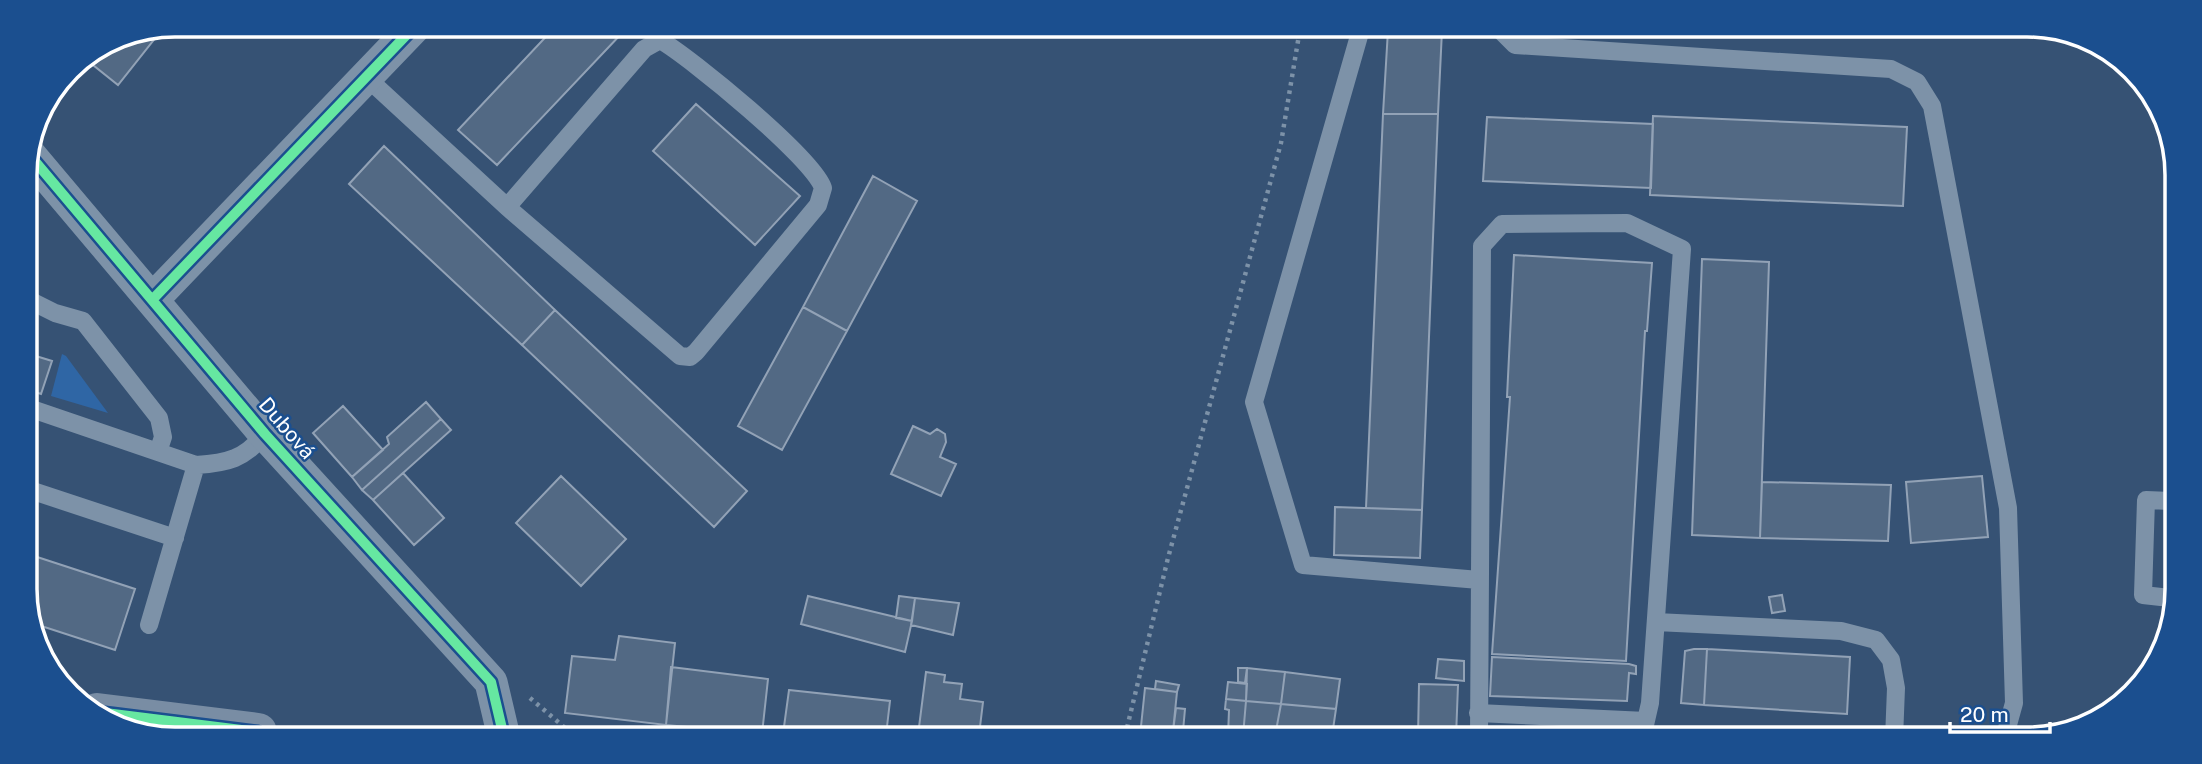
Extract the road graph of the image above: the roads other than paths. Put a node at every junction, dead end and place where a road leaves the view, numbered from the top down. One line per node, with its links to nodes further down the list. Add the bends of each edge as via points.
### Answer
1 (405, 37): 4 (street)
2 (1359, 37): 16 (lane, via 1254,402 1303,565)
3 (1507, 37): 28 (lane, via 1515,45 1891,69 1917,82 1932,106 2008,508 2014,704)
4 (366, 77): 6 (lane); 7 (street)
5 (37, 164): 7 (street, Dubová)
6 (507, 206): 6 (lane, via 644,48 660,40 686,54 770,128 823,188 818,205 690,357 680,356)
7 (153, 299): 10 (street, Dubová)
8 (37, 304): 11 (lane, via 83,321 159,418 163,438)
9 (37, 411): 11 (lane)
10 (265, 434): 12 (lane, via 248,454); 23 (street, Dubová, via 491,681)
11 (158, 452): 12 (lane)
12 (196, 465): 15 (lane)
13 (37, 492): 15 (lane)
14 (2165, 502): 17 (lane, via 2146,500 2143,595)
15 (175, 538): 19 (lane)
16 (1479, 580): 18 (lane, via 1482,246 1502,224 1627,223 1682,249); 20 (lane)
17 (2165, 597)
18 (1656, 622): 26 (lane); 27 (lane, via 1841,631 1876,640 1891,660 1896,688)
19 (149, 625)
20 (1478, 713): 24 (lane); 25 (lane)
21 (117, 714): 22 (street)
22 (218, 727)
23 (502, 727)
24 (1479, 727)
25 (1623, 727)
26 (1644, 727)
27 (1894, 727)
28 (2007, 727)

